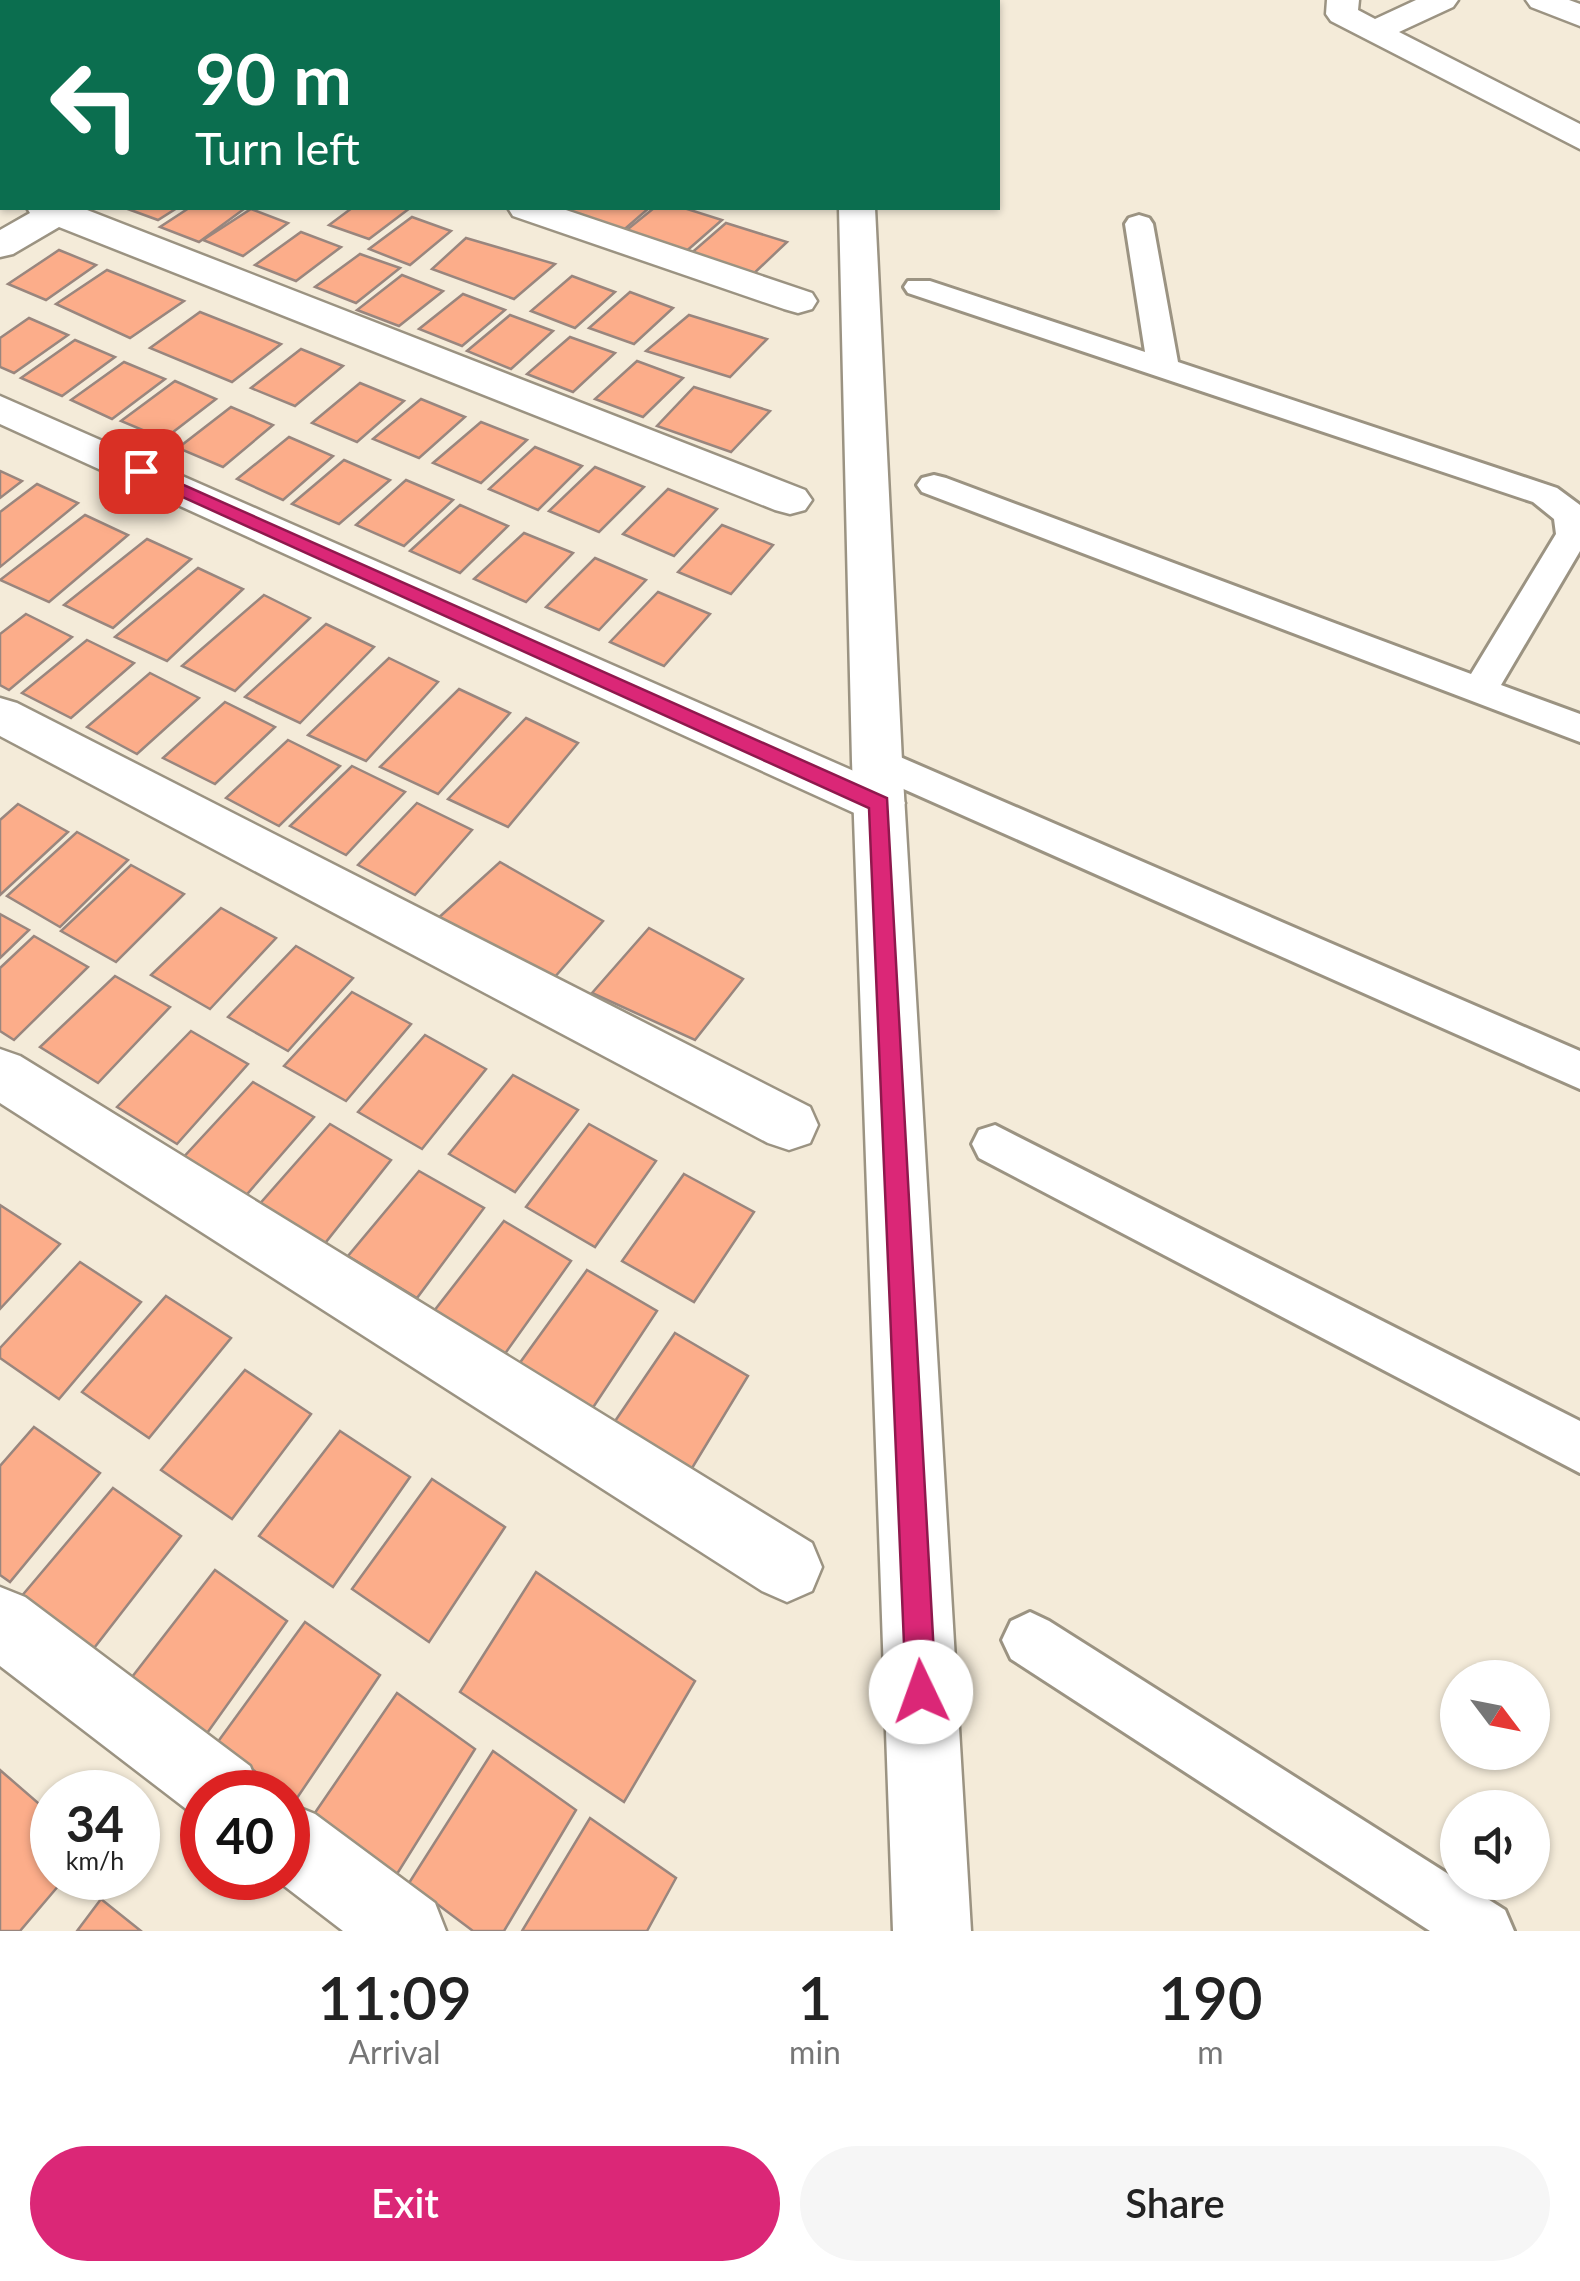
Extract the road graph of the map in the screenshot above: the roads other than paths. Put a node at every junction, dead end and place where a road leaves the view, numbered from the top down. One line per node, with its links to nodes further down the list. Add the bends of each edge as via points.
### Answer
1 (1343, 0): 5 (street, via 1342,14)
2 (1442, 0): 5 (street, via 1386,26)
3 (1542, 0): 4 (street)
4 (1580, 16)
5 (1382, 36): 6 (street)
6 (1580, 138)
7 (54, 210): 12 (street)
8 (58, 210): 18 (street)
9 (532, 210): 14 (street)
10 (856, 210): 22 (street)
11 (1139, 224): 15 (lane)
12 (0, 246)
13 (919, 287): 15 (lane)
14 (798, 301)
15 (1163, 368): 19 (lane, via 1546,495 1570,515 1573,534)
16 (0, 408): 22 (street)
17 (934, 485): 19 (lane)
18 (790, 500)
19 (1479, 691): 21 (lane)
20 (0, 715): 25 (street)
21 (1580, 729)
22 (878, 782): 23 (lane); 34 (street)
23 (1580, 1071)
24 (0, 1073): 28 (street)
25 (789, 1125)
26 (995, 1144): 27 (lane)
27 (1580, 1448)
28 (787, 1567)
29 (0, 1622): 31 (street)
30 (1030, 1640): 35 (lane)
31 (195, 1770)
32 (310, 1857): 33 (street)
33 (407, 1931)
34 (932, 1931)
35 (1484, 1931)

